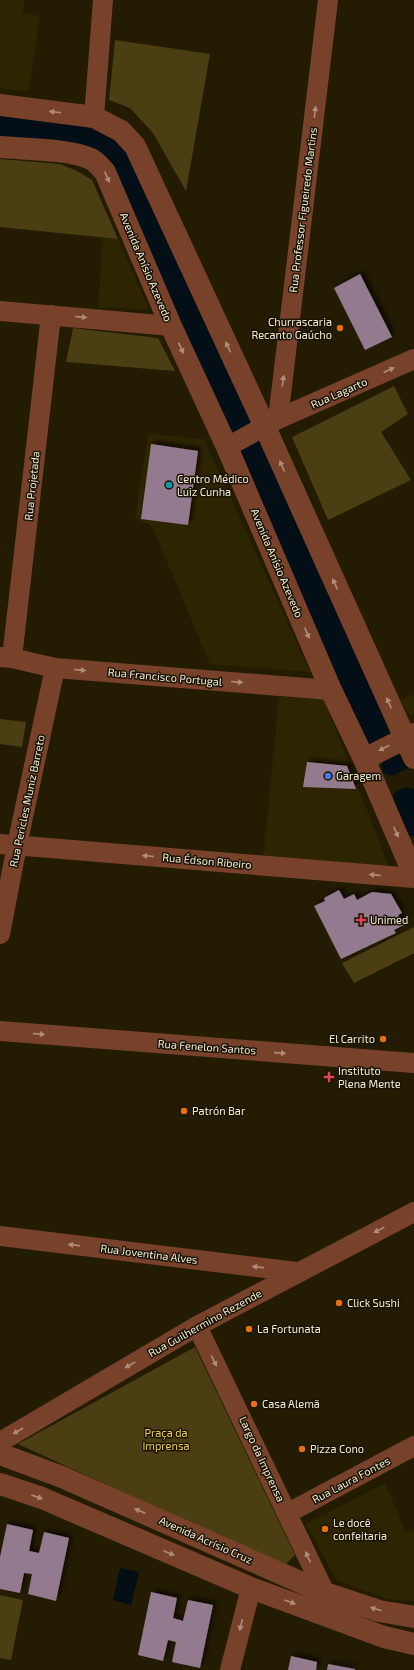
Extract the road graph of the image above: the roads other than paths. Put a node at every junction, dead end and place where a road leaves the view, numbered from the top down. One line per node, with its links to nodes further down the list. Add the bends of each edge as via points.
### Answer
1 (103, 0): 4 (street)
2 (328, 0): 10 (street, Rua Professor Figueiredo Martins, one-way to 2)
3 (0, 105): 4 (street, one-way to 3)
4 (94, 117): 10 (street, Avenida Anísio Azevedo, one-way to 4, via 135,146 121,131)
5 (0, 147): 8 (street, Avenida Anísio Azevedo, one-way to 8, via 78,154 99,164 105,172)
6 (0, 311): 7 (street)
7 (51, 315): 8 (street, one-way to 8); 11 (street, Rua Projetada)
8 (171, 326): 10 (street, Avenida Anísio Azevedo, one-way to 10)
9 (414, 359): 10 (street, Rua Lagarto, one-way to 9)
10 (252, 434): 13 (street, Avenida Anísio Azevedo, one-way to 13); 14 (street, Avenida Anísio Azevedo, one-way to 10)
11 (6, 658): 12 (street, Rua Francisco Portugal)
12 (55, 668): 13 (street, Rua Francisco Portugal, one-way to 13); 17 (street, Rua Pericles Muniz Barreto)
13 (331, 690): 16 (street, Avenida Anísio Azevedo)
14 (409, 736): 15 (street, Avenida Anísio Azevedo); 16 (street, one-way to 16)
15 (414, 758)
16 (364, 759): 18 (street, Avenida Anísio Azevedo, one-way to 18)
17 (8, 845): 19 (street, Rua Édson Ribeiro, one-way to 17); 20 (street, Rua Pericles Muniz Barreto)
18 (414, 875)
19 (414, 878)
20 (0, 934)
21 (0, 1031): 22 (street, Rua Fenelon Santos, one-way to 22)
22 (414, 1063)
23 (414, 1212): 25 (street, Rua Guilhermino Rezende, one-way to 25)
24 (0, 1236): 25 (street, Rua Joventina Alves, one-way to 24)
25 (297, 1272): 26 (street, Rua Guilhermino Rezende)
26 (197, 1326): 27 (street, Rua Guilhermino Rezende, one-way to 27); 31 (street, Largo da Imprensa, one-way to 31)
27 (0, 1442)
28 (414, 1446): 31 (street, Rua Laura Fontes)
29 (0, 1454): 33 (street, Avenida Acrísio Cruz, one-way to 29, via 62,1477)
30 (0, 1484): 32 (street, one-way to 32, via 42,1498)
31 (288, 1513): 33 (street, Largo da Imprensa, one-way to 31)
32 (251, 1588): 35 (street, one-way to 35, via 384,1637); 36 (street, one-way to 36)
33 (325, 1593): 34 (street, Avenida Acrísio Cruz, one-way to 33, via 379,1611)
34 (414, 1617)
35 (414, 1644)
36 (230, 1670)

